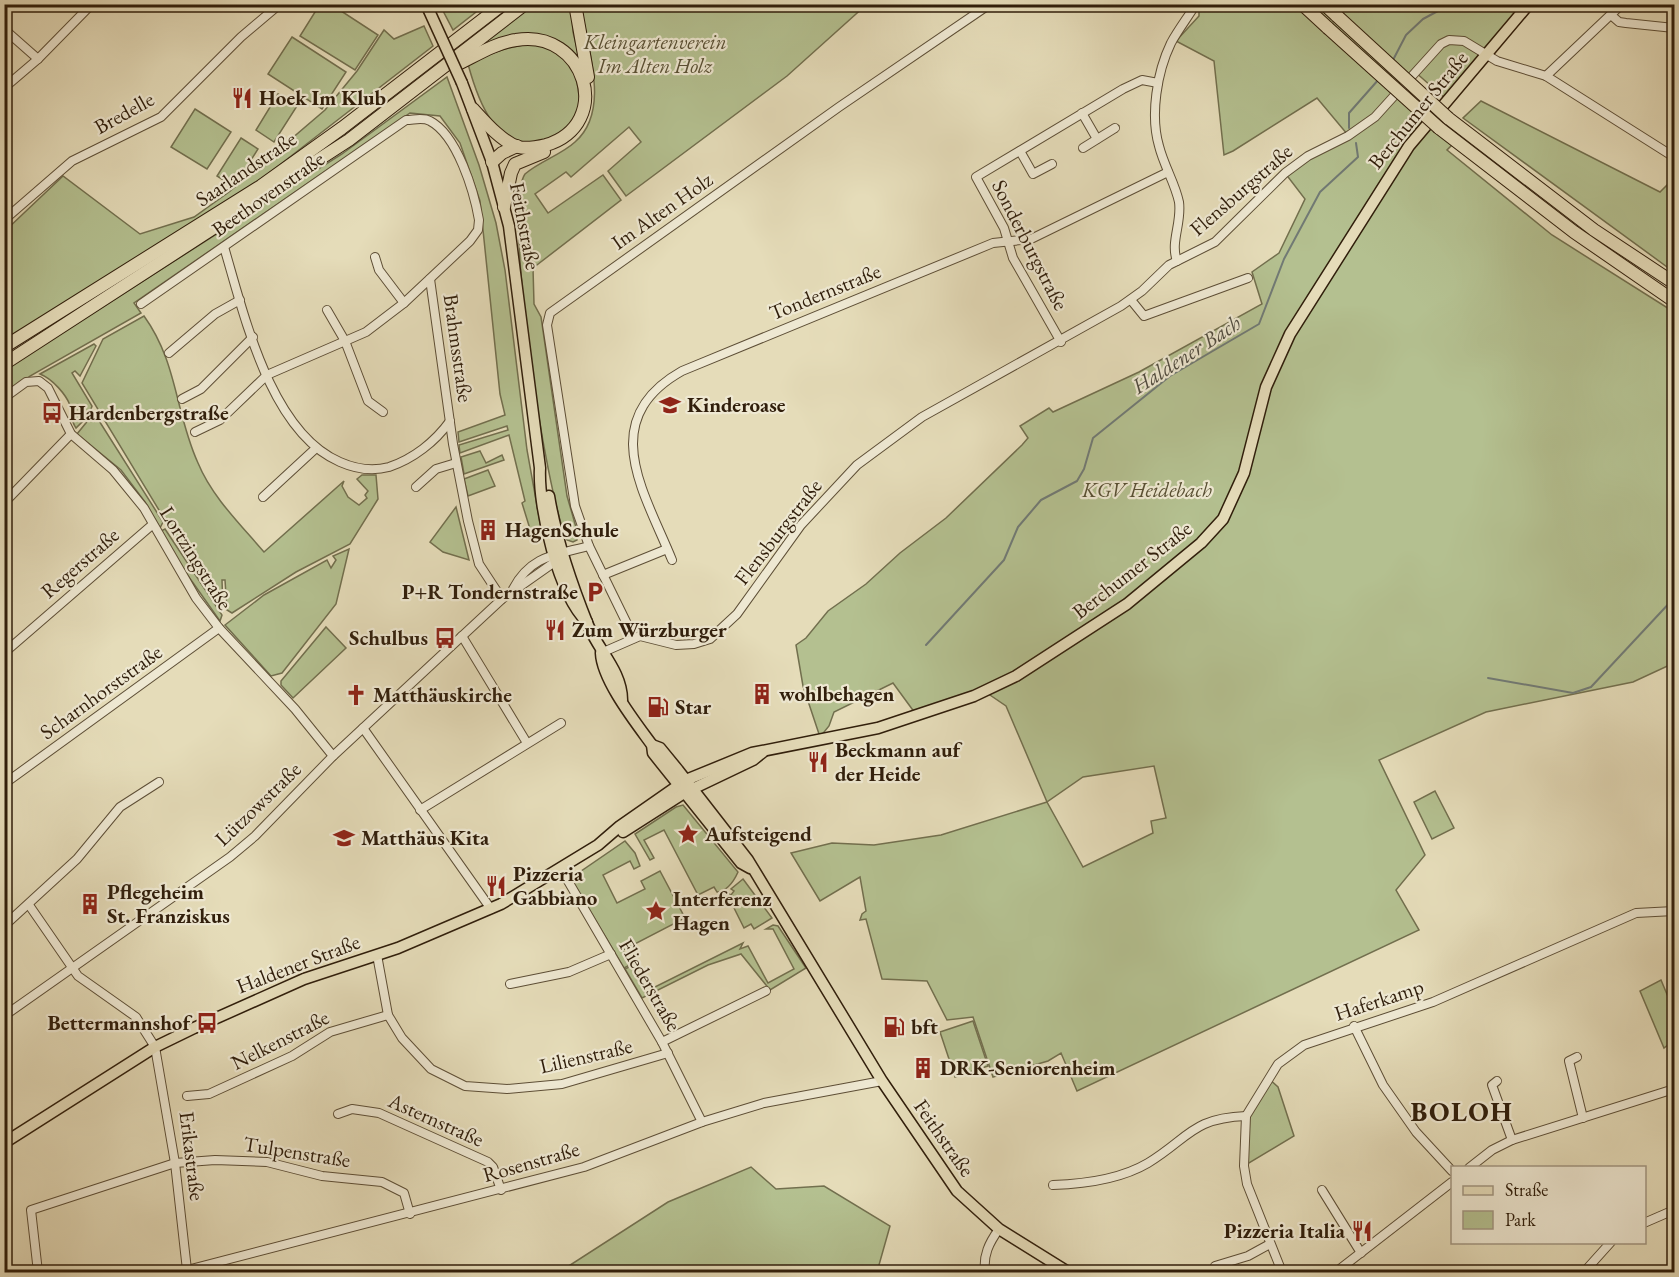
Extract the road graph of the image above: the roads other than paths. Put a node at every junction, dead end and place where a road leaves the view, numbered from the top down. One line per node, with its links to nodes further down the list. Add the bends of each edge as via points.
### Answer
1 (92, 4): 17 (street)
2 (280, 4): 35 (street, Bredelle, via 161,117 72,161)
3 (426, 4): 22 (main road, Feithstraße, bridge)
4 (525, 4): 19 (highway)
5 (575, 4): 31 (highway, via 589,84 587,109 567,140)
6 (990, 4): 68 (street, Im Alten Holz, via 838,107 550,313 547,325 572,495)
7 (1196, 4): 20 (street, via 1171,43)
8 (1302, 4): 45 (highway, bridge, via 1439,128 1574,232)
9 (1324, 4): 42 (highway, bridge, via 1448,118 1594,230)
10 (1529, 4): 16 (main road, Berchumer Straße)
11 (1622, 4): 13 (street)
12 (501, 6): 52 (highway, Saarlandstraße, via 261,186)
13 (1611, 15): 14 (street, via 1626,23); 18 (street)
14 (1674, 28)
15 (4, 29): 17 (street)
16 (1487, 55): 18 (street, Flensburgstraße); 39 (street, Flensburgstraße, via 1464,41 1441,44 1366,124 1308,156 1215,242); 85 (main road, Berchumer Straße, via 1403,154 1290,334 1262,398 1239,487 1211,534 1115,613 991,689 878,728 743,756)
17 (38, 59): 21 (street)
18 (1546, 76): 29 (street, Flensburgstraße)
19 (429, 79): 26 (highway, via 515,40 546,41 559,47 583,77 585,99 581,116 565,137 528,148); 54 (highway, Saarlandstraße, via 350,140 271,193)
20 (1158, 83): 23 (street, Sonderburgstraße, via 1136,82); 33 (street, via 1158,145)
21 (4, 88)
22 (473, 109): 26 (highway); 30 (main road, Feithstraße)
23 (1082, 113): 25 (street); 28 (street, Sonderburgstraße)
24 (1115, 128): 25 (street)
25 (1097, 139): 27 (street)
26 (517, 147): 30 (highway)
27 (1083, 148)
28 (1020, 151): 32 (street, Sonderburgstraße, via 1033,174); 36 (street, Sonderburgstraße, via 976,177)
29 (1674, 157)
30 (492, 162): 31 (highway); 34 (main road, Feithstraße)
31 (515, 164): 34 (highway)
32 (1052, 164)
33 (1168, 172): 36 (street, Tondernstraße, via 1031,239); 39 (street, via 1180,210 1173,250)
34 (504, 207): 70 (main road, Feithstraße, via 512,244 540,482)
35 (4, 220)
36 (1008, 240): 51 (street, Sonderburgstraße, via 1013,258); 69 (street, Tondernstraße, via 682,371 657,390 638,419 633,459 636,477)
37 (224, 247): 41 (street, Beethovenstraße, via 406,120 419,119 429,121 452,142 479,220 478,230 470,241); 43 (street, Brahmsstraße); 47 (street, Beethovenstraße)
38 (375, 256): 46 (street, via 379,270)
39 (1177, 261): 44 (street, Flensburgstraße)
40 (1248, 278): 44 (street, via 1144,316)
41 (430, 279): 46 (street); 59 (street, Brahmsstraße)
42 (1674, 283)
43 (240, 300): 49 (street, Brahmsstraße); 53 (street, via 215,314)
44 (1131, 300): 51 (street, Flensburgstraße)
45 (1674, 301)
46 (404, 303): 50 (street, via 366,332)
47 (141, 304)
48 (327, 310): 50 (street)
49 (253, 338): 55 (street, Brahmsstraße); 57 (street, via 201,389)
50 (345, 341): 55 (street); 58 (street, via 368,401)
51 (1061, 342): 76 (street, Flensburgstraße, via 922,417 857,465 801,525 737,614 710,639 686,645)
52 (4, 347)
53 (169, 353)
54 (4, 364)
55 (267, 375): 60 (street, via 220,420); 62 (street, Brahmsstraße, via 293,425)
56 (4, 398): 61 (street, Lortzingstraße, via 20,385 39,381 51,391)
57 (182, 399)
58 (383, 412)
59 (450, 421): 62 (street, Brahmsstraße, via 441,434 406,462 378,470 354,468); 63 (street, Brahmsstraße)
60 (195, 432)
61 (71, 434): 66 (street); 67 (street, Lortzingstraße, via 113,470 144,508)
62 (315, 449): 65 (street)
63 (456, 463): 64 (street, via 428,475); 73 (street, Brahmsstraße, via 479,564)
64 (416, 487)
65 (263, 496)
66 (4, 503)
67 (152, 525): 74 (street, Lortzingstraße); 77 (street, Regerstraße)
68 (589, 546): 70 (street); 72 (street, Im Alten Holz)
69 (667, 549): 71 (street, Tondernstraße); 72 (street)
70 (558, 556): 73 (street, Lützowstraße, via 543,556); 78 (main road, Feithstraße)
71 (672, 560)
72 (603, 575): 76 (street, Im Alten Holz)
73 (502, 599): 75 (street, Lützowstraße)
74 (219, 628): 82 (street, Lortzingstraße); 84 (street, Scharnhorststraße)
75 (462, 636): 80 (street, Lützowstraße); 81 (street)
76 (634, 638): 78 (street)
77 (4, 653)
78 (601, 653): 85 (main road, Feithstraße, via 616,693)
79 (561, 723): 81 (street)
80 (363, 728): 82 (street, Lützowstraße); 86 (street)
81 (527, 743): 86 (street)
82 (333, 756): 94 (street, Lützowstraße, via 230,857)
83 (159, 782): 88 (street, via 120,807 77,859)
84 (4, 784)
85 (685, 786): 87 (main road, Haldener Straße); 104 (main road, Feithstraße, via 748,860)
86 (420, 810): 89 (street)
87 (561, 869): 89 (main road, Haldener Straße); 93 (street, Fliederstraße)
88 (29, 905): 91 (street); 94 (street)
89 (491, 909): 92 (main road, Haldener Straße)
90 (1674, 912): 99 (street, Haferkamp, via 1636,913 1433,1002)
91 (4, 926)
92 (377, 954): 97 (street, Lilienstraße); 101 (main road, Haldener Straße, via 304,979)
93 (611, 954): 95 (street, via 569,972); 100 (street, Fliederstraße)
94 (73, 969): 98 (street, Lützowstraße); 101 (street, via 86,984 136,1017)
95 (510, 984)
96 (766, 991): 100 (street, Lilienstraße)
97 (388, 1015): 102 (street, Lilienstraße, via 402,1038 431,1069 465,1086 507,1089 562,1084); 107 (street, Nelkenstraße, via 330,1032 292,1056 209,1094)
98 (4, 1017)
99 (1354, 1026): 109 (street, Haferkamp, via 1304,1045 1278,1064); 116 (street, via 1383,1085 1416,1131)
100 (662, 1042): 102 (street, Fliederstraße)
101 (155, 1047): 113 (main road, Haldener Straße); 114 (street, Erikastraße)
102 (668, 1053): 111 (street, Fliederstraße)
103 (1570, 1061): 110 (street)
104 (882, 1081): 111 (street, Rosenstraße, via 797,1095); 124 (main road, Feithstraße, via 957,1191)
105 (1493, 1085): 112 (street)
106 (1674, 1089): 110 (street)
107 (188, 1096)
108 (338, 1114): 119 (street, Asternstraße, via 352,1109 379,1113 488,1162)
109 (1246, 1116): 118 (street, via 1206,1121 1146,1164 1096,1181); 125 (street, Haferkamp, via 1247,1184)
110 (1583, 1118): 112 (street)
111 (702, 1122): 119 (street, Rosenstraße, via 584,1167)
112 (1512, 1140): 115 (street)
113 (4, 1143)
114 (175, 1163): 122 (street, Tulpenstraße, via 247,1160 322,1176 382,1182 404,1193); 129 (street, Erikastraße); 130 (street, Tulpenstraße, via 30,1211)
115 (1470, 1166)
116 (1451, 1170)
117 (1451, 1183): 127 (street)
118 (1053, 1185)
119 (501, 1190): 122 (street, Rosenstraße)
120 (1322, 1190): 127 (street)
121 (1674, 1210): 123 (street)
122 (410, 1214): 129 (street, Rosenstraße)
123 (1646, 1222)
124 (999, 1229): 131 (street, via 983,1260); 132 (main road, Feithstraße)
125 (1270, 1244): 128 (street); 133 (street, Haferkamp)
126 (1609, 1244): 135 (street)
127 (1361, 1253): 134 (street)
128 (1215, 1266)
129 (188, 1270)
130 (38, 1272)
131 (985, 1272)
132 (1068, 1272)
133 (1282, 1272)
134 (1336, 1272)
135 (1584, 1272)

